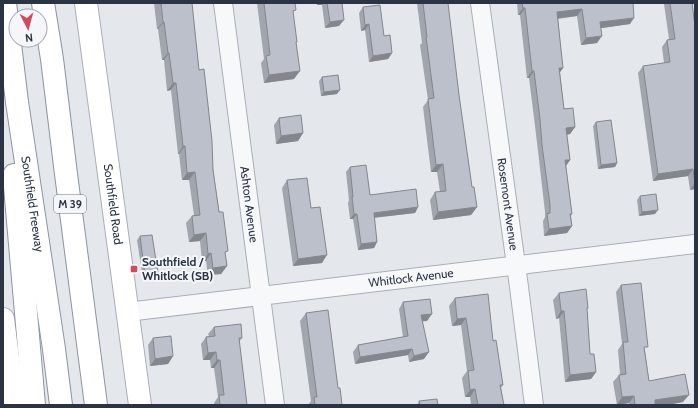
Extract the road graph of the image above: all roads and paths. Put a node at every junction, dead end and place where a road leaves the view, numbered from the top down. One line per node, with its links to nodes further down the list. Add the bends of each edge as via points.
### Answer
1 (5, 3): 6 (main road, Southfield Freeway)
2 (43, 3): 7 (main road, M 39)
3 (86, 3): 11 (main road, Southfield Road)
4 (223, 3): 10 (street, Ashton Avenue)
5 (480, 3): 9 (street, Rosemont Avenue)
6 (17, 102): 14 (main road, via 14,172); 15 (main road, Southfield Freeway)
7 (66, 174): 16 (main road, M 39); 17 (main road)
8 (695, 244): 9 (street, Whitlock Avenue)
9 (516, 265): 10 (street, Whitlock Avenue); 20 (street, Rosemont Avenue)
10 (260, 296): 11 (street, Whitlock Avenue); 19 (street, Ashton Avenue)
11 (128, 312): 18 (main road, Southfield Road)
12 (3, 324): 13 (main road)
13 (14, 405)
14 (34, 405)
15 (61, 405)
16 (96, 405)
17 (111, 405)
18 (140, 405)
19 (275, 405)
20 (534, 405)

